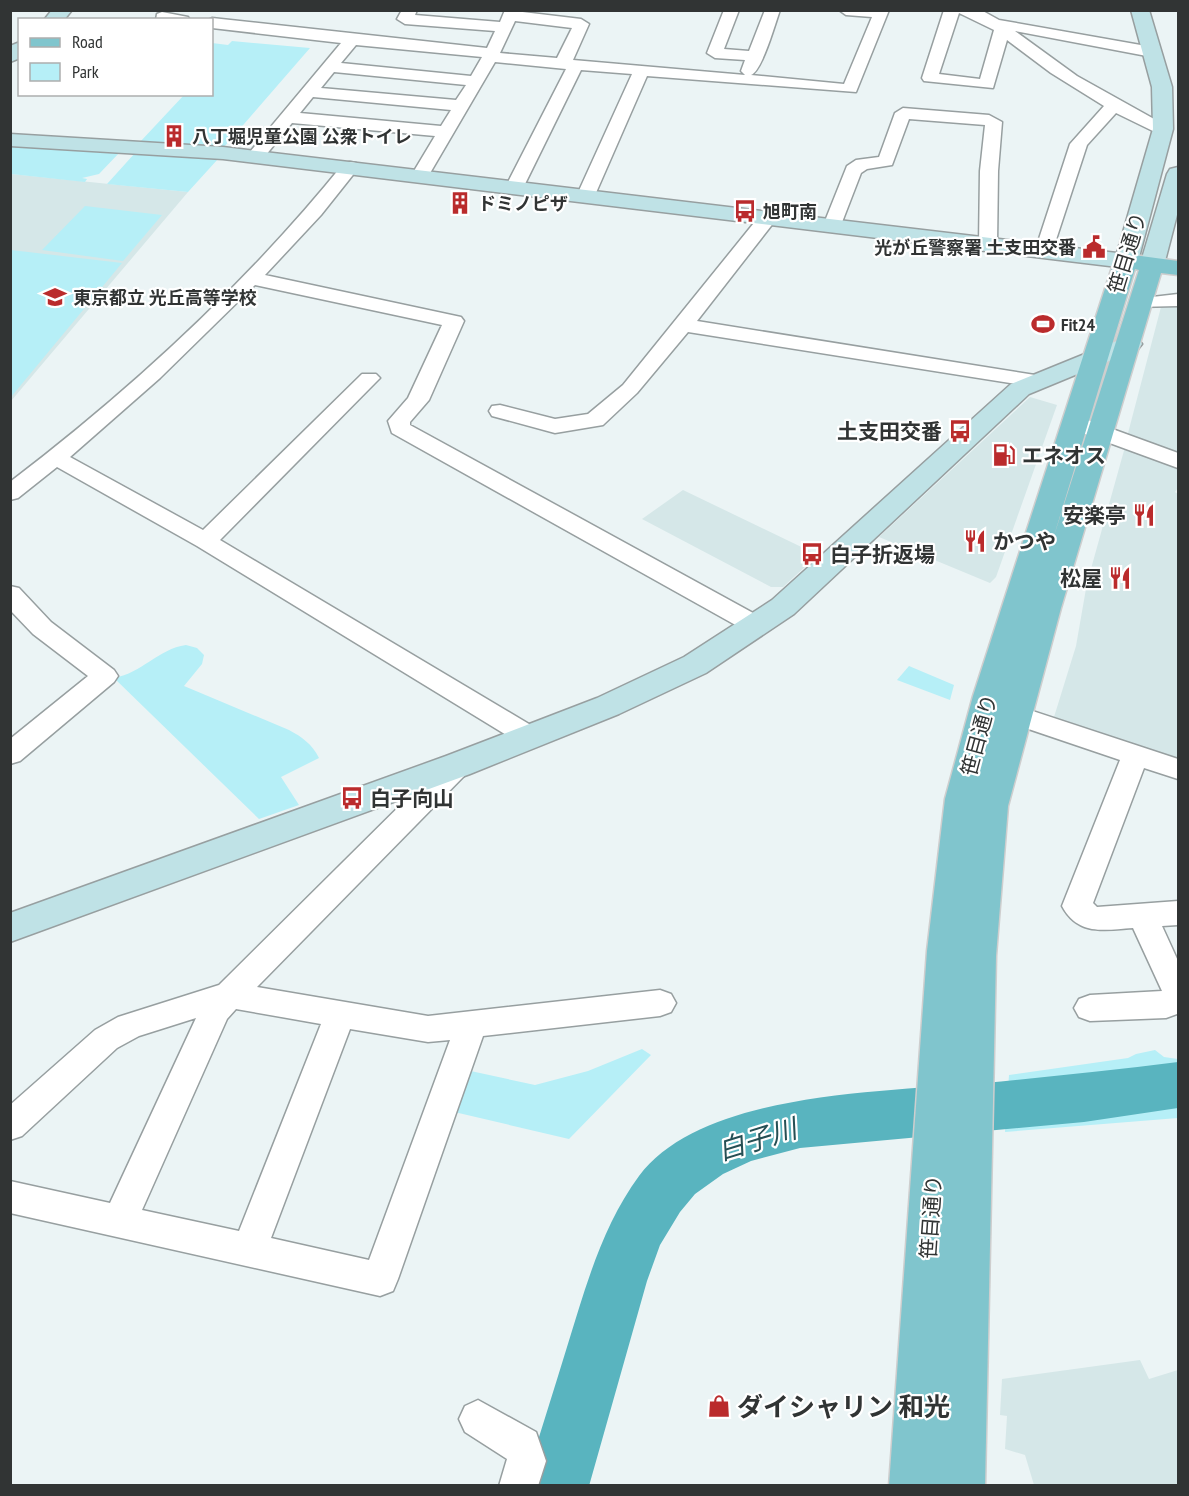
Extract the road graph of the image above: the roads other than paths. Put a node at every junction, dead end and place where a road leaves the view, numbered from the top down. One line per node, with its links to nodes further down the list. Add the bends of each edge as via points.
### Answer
1 (410, 10): 10 (street, via 405,19)
2 (732, 10): 17 (street, via 715,53)
3 (773, 10): 17 (street)
4 (846, 10): 9 (street)
5 (952, 10): 12 (street, via 930,78 987,85)
6 (964, 10): 12 (street)
7 (1140, 10): 15 (street, 笹目通り)
8 (257, 12): 13 (street)
9 (881, 12): 21 (street, via 850,89)
10 (509, 18): 16 (street); 18 (street, via 581,24)
11 (213, 23): 13 (street)
12 (999, 26): 15 (street, via 1047,26); 25 (street, via 1041,60)
13 (242, 27): 14 (street)
14 (352, 40): 16 (street); 19 (street)
15 (1152, 52): 27 (street, 笹目通り, via 1162,87)
16 (490, 55): 18 (street); 22 (street)
17 (756, 56): 21 (street)
18 (570, 64): 20 (street); 34 (street)
19 (329, 67): 22 (street); 23 (street)
20 (642, 70): 21 (street); 35 (street)
21 (746, 78)
22 (477, 81): 24 (street)
23 (309, 92): 24 (street); 26 (street)
24 (462, 106): 28 (street)
25 (1113, 106): 27 (street); 39 (street, via 1079,144)
26 (287, 117): 28 (street); 30 (street)
27 (1163, 129): 40 (street, 笹目通り)
28 (447, 132): 33 (street)
29 (10, 140): 30 (street)
30 (255, 157): 31 (street)
31 (350, 167): 33 (street); 43 (street)
32 (1179, 174): 41 (street, 笹目通り)
33 (420, 176): 34 (street)
34 (515, 186): 35 (street)
35 (586, 195): 36 (street)
36 (769, 217): 37 (street); 46 (street)
37 (832, 225): 38 (street); 38 (street, via 853,170 862,164 886,161 903,113 989,120 994,122)
38 (988, 245): 39 (street)
39 (1044, 251): 40 (street)
40 (1126, 261): 41 (main road); 48 (main road, 笹目通り)
41 (1152, 265): 42 (main road); 45 (main road, 笹目通り)
42 (1179, 268)
43 (254, 279): 53 (street); 58 (street, via 454,321 418,400 399,421 399,428)
44 (1179, 300): 45 (street)
45 (1142, 303): 47 (main road, 笹目通り)
46 (683, 325): 50 (street); 51 (street, via 630,389 595,420 555,426)
47 (1129, 344): 48 (street); 52 (main road, 笹目通り)
48 (1095, 356): 50 (street); 52 (main road, 笹目通り)
49 (369, 378): 56 (street)
50 (1035, 381): 58 (street, via 1020,389 797,596)
51 (500, 411)
52 (1088, 427): 54 (street); 59 (main road, 笹目通り)
53 (56, 458): 55 (street); 56 (street)
54 (1179, 461)
55 (15, 484)
56 (205, 541): 60 (street)
57 (10, 594): 61 (street, via 42,628 105,676)
58 (757, 626): 60 (street, via 695,665 608,706)
59 (1002, 709): 62 (street); 75 (main road, 笹目通り, via 962,799 946,951 956,1084)
60 (530, 736): 63 (street)
61 (10, 754)
62 (1135, 754): 64 (street); 66 (street, via 1077,906 1091,919)
63 (458, 765): 67 (street); 68 (street)
64 (1179, 770)
65 (1179, 912): 66 (street)
66 (1142, 915): 69 (street)
67 (10, 928)
68 (229, 995): 72 (street); 74 (street, via 129,1026 106,1039); 77 (street, via 214,1011)
69 (1179, 995): 71 (street, via 1166,1005)
70 (660, 1003): 73 (street)
71 (1090, 1008)
72 (340, 1015): 73 (street, via 428,1029); 78 (street)
73 (471, 1025): 78 (street, via 380,1279)
74 (10, 1126)
75 (951, 1185): 81 (main road, 笹目通り); 82 (main road, 笹目通り)
76 (10, 1197): 77 (street)
77 (117, 1221): 78 (street)
78 (249, 1250)
79 (478, 1419): 80 (street, via 522,1446 527,1461)
80 (518, 1485)
81 (913, 1485)
82 (961, 1485)

